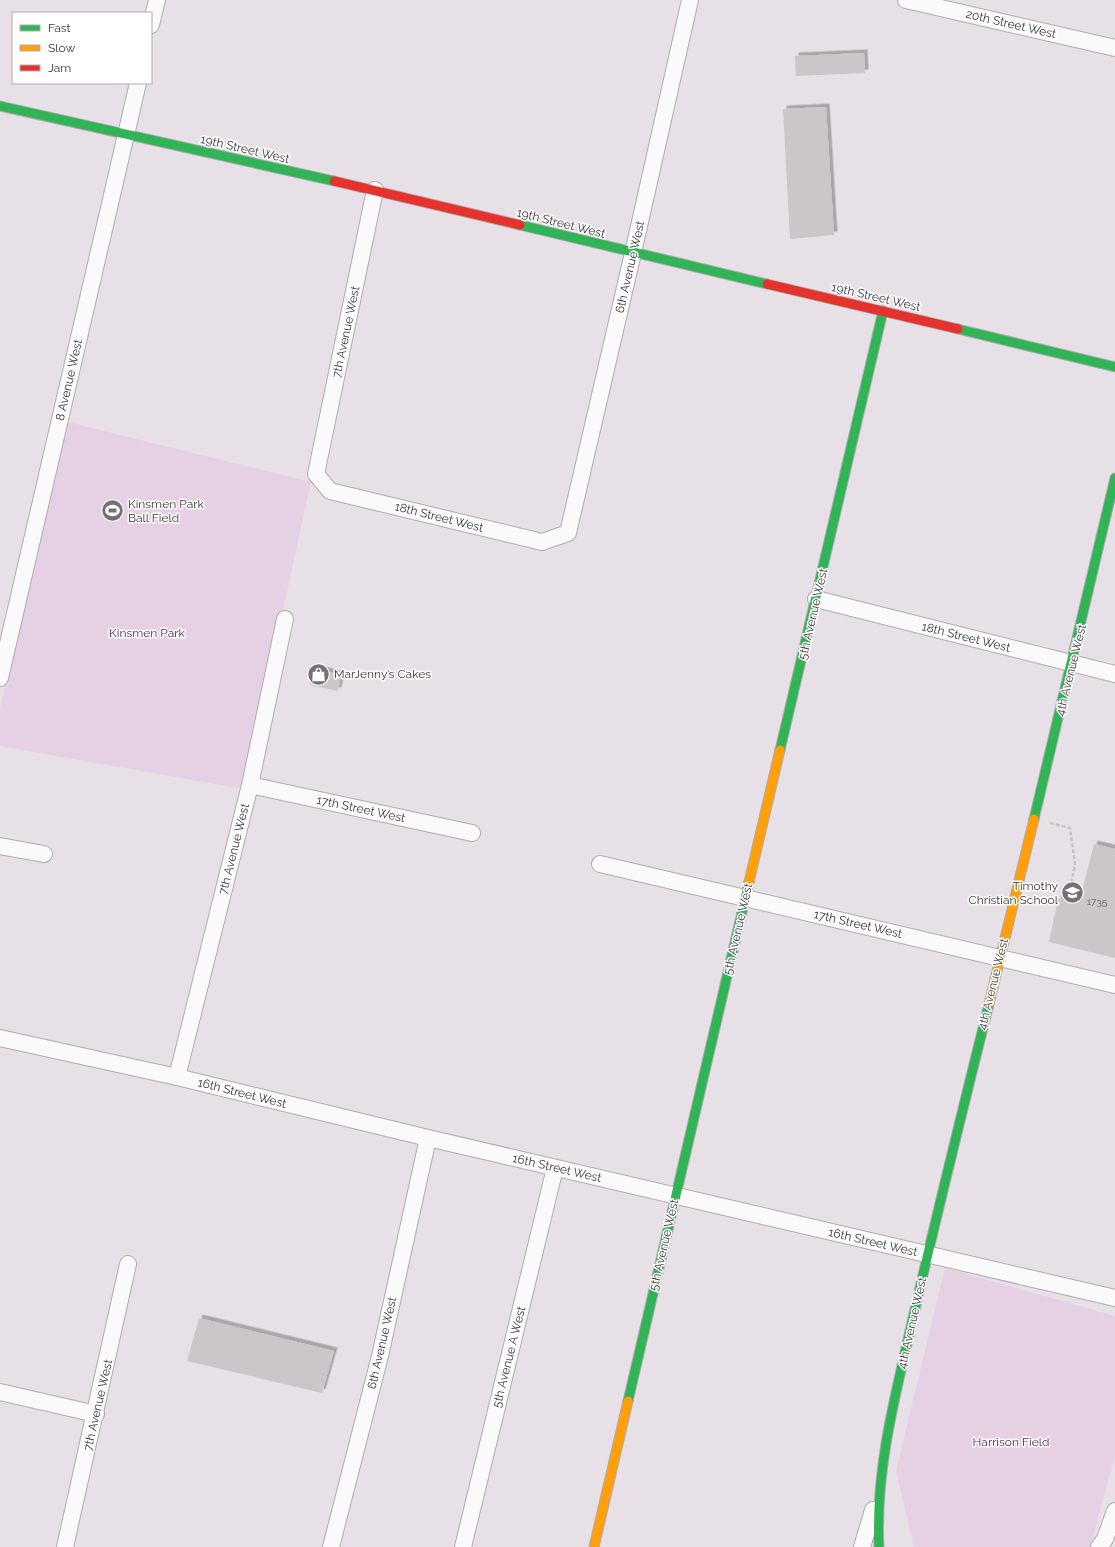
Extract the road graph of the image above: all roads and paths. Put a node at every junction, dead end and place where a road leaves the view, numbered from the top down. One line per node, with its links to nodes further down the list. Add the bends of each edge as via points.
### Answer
1 (157, 0): 5 (street)
2 (690, 0): 11 (street, 6th Avenue West)
3 (906, 0): 4 (street, 20th Street West)
4 (958, 6): 6 (street, 20th Street West)
5 (152, 21)
6 (1115, 48)
7 (138, 84): 9 (street, 8 Avenue West)
8 (0, 106): 9 (street, 19th Street West)
9 (126, 134): 10 (street, 19th Street West); 21 (street, 8 Avenue West)
10 (375, 190): 11 (street, 19th Street West); 14 (street, 7th Avenue West)
11 (634, 253): 12 (street, 19th Street West); 16 (street, 6th Avenue West)
12 (883, 311): 13 (street, 19th Street West); 17 (street, 5th Avenue West)
13 (1115, 367)
14 (316, 474): 16 (street, 18th Street West, via 330,491 542,542)
15 (1115, 478): 19 (street, 4th Avenue West)
16 (568, 534)
17 (816, 599): 19 (street, 18th Street West); 29 (street, 5th Avenue West)
18 (285, 619): 22 (street, 7th Avenue West)
19 (1073, 663): 20 (street, 18th Street West); 23 (street, 4th Avenue West)
20 (1115, 674)
21 (0, 678)
22 (250, 785): 24 (street, 17th Street West); 33 (street, 7th Avenue West)
23 (1034, 820): 28 (path, via 1070,828 1075,864); 30 (street, 4th Avenue West)
24 (472, 833)
25 (0, 846): 26 (street)
26 (44, 854)
27 (600, 864): 29 (street, 17th Street West)
28 (1069, 894)
29 (746, 898): 30 (street, 17th Street West); 36 (street, 5th Avenue West)
30 (999, 958): 31 (street, 17th Street West); 37 (street, 4th Avenue West)
31 (1115, 985)
32 (0, 1038): 33 (street, 16th Street West)
33 (177, 1077): 34 (street, 16th Street West)
34 (428, 1138): 35 (street, 16th Street West); 45 (street, 6th Avenue West, via 380,1356)
35 (555, 1168): 36 (street, 16th Street West); 46 (street, 5th Avenue A West)
36 (676, 1195): 37 (street, 16th Street West); 47 (street, 5th Avenue West)
37 (927, 1255): 39 (street, 16th Street West); 42 (street, 4th Avenue West, via 888,1430)
38 (128, 1264): 41 (street, 7th Avenue West)
39 (1115, 1298)
40 (0, 1392): 41 (street)
41 (96, 1414): 44 (street, 7th Avenue West)
42 (879, 1491): 48 (street, 4th Avenue West); 49 (street, 4th Avenue West)
43 (1115, 1511): 50 (street, via 1105,1539)
44 (65, 1547)
45 (331, 1547)
46 (463, 1547)
47 (594, 1547)
48 (862, 1547)
49 (879, 1547)
50 (1099, 1547)

